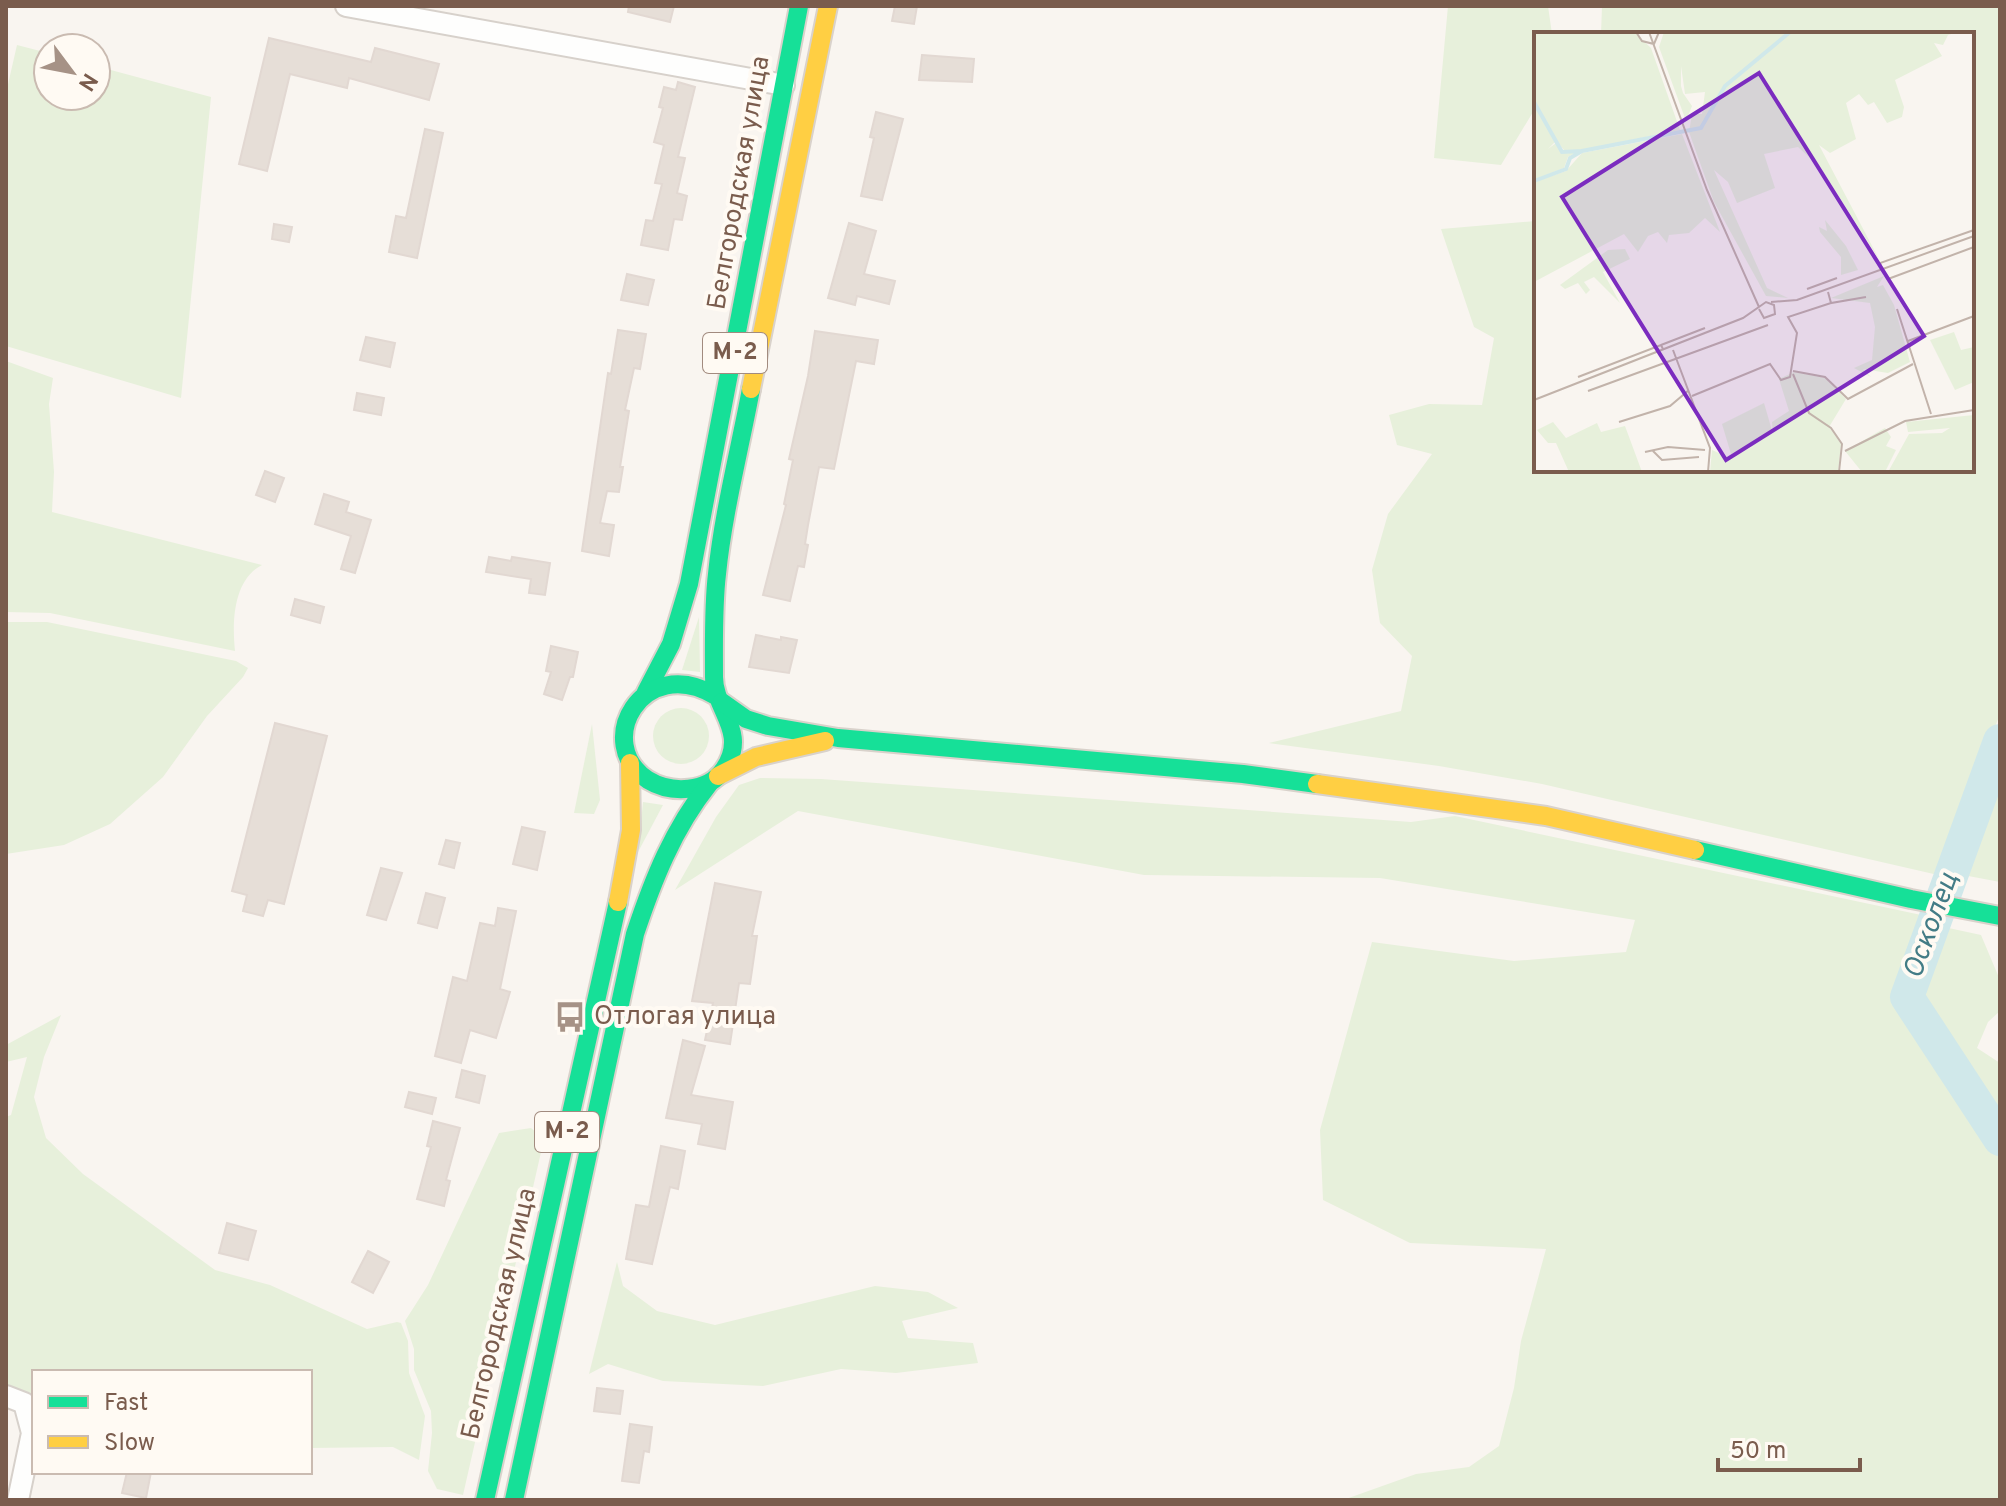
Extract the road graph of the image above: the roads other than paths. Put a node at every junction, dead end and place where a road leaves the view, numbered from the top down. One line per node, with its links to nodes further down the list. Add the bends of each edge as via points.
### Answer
1 (346, 6): 4 (street)
2 (799, 6): 4 (main road, Белгородская улица / М-2)
3 (828, 6): 6 (main road, Белгородская улица / М-2, via 717,574 713,666)
4 (784, 85): 5 (main road, Белгородская улица / М-2, via 692,569 663,666)
5 (646, 692): 6 (main road, via 677,682 693,684); 8 (main road, М-2, via 625,726)
6 (719, 699): 7 (main road, via 757,723); 9 (main road, М-2, via 729,714 733,744 726,766)
7 (838, 738): 9 (main road, via 765,754); 10 (main road, via 1243,774 1546,816)
8 (630, 763): 9 (main road, via 655,786 669,790 694,789); 13 (main road, Белгородская улица / М-2, via 634,794 625,870)
9 (713, 780): 14 (main road, Белгородская улица / М-2, via 687,810 665,849 635,934)
10 (1992, 915)
11 (15, 1399): 12 (street, via 32,1433)
12 (18, 1500)
13 (485, 1500)
14 (514, 1500)

